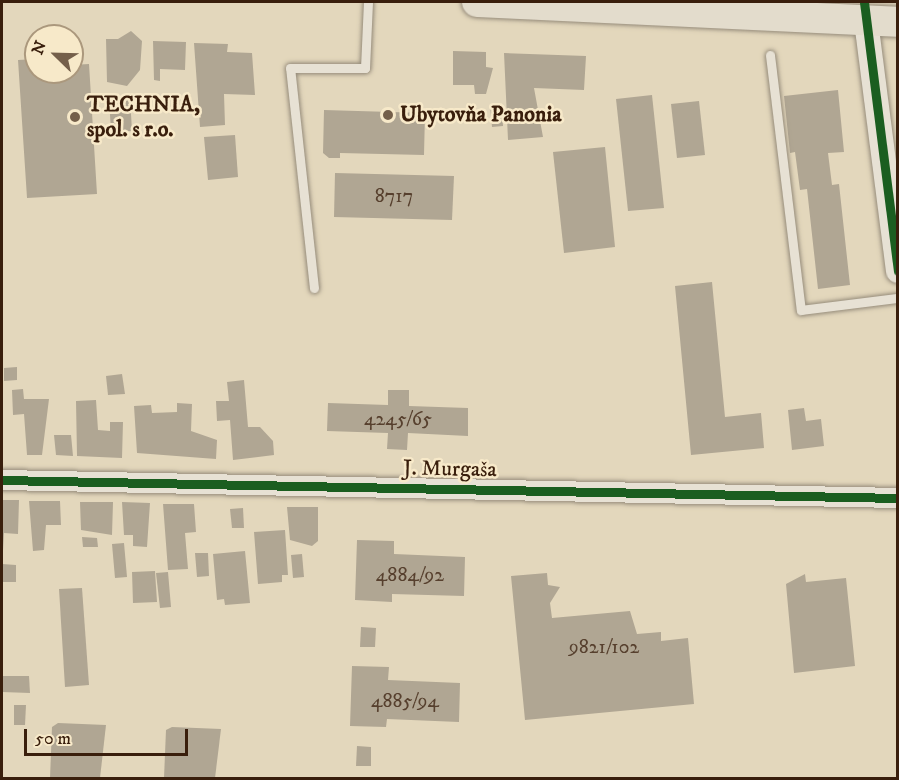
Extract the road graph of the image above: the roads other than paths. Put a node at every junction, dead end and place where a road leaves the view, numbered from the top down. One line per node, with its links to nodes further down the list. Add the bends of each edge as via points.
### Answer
1 (368, 2): 7 (lane, via 365,68 291,68)
2 (477, 2): 3 (main road)
3 (865, 11): 4 (main road); 6 (street)
4 (897, 22)
5 (770, 55): 8 (lane, via 801,310)
6 (897, 272)
7 (315, 288)
8 (897, 298)
9 (2, 480): 10 (street, J. Murgaša)
10 (897, 498)

